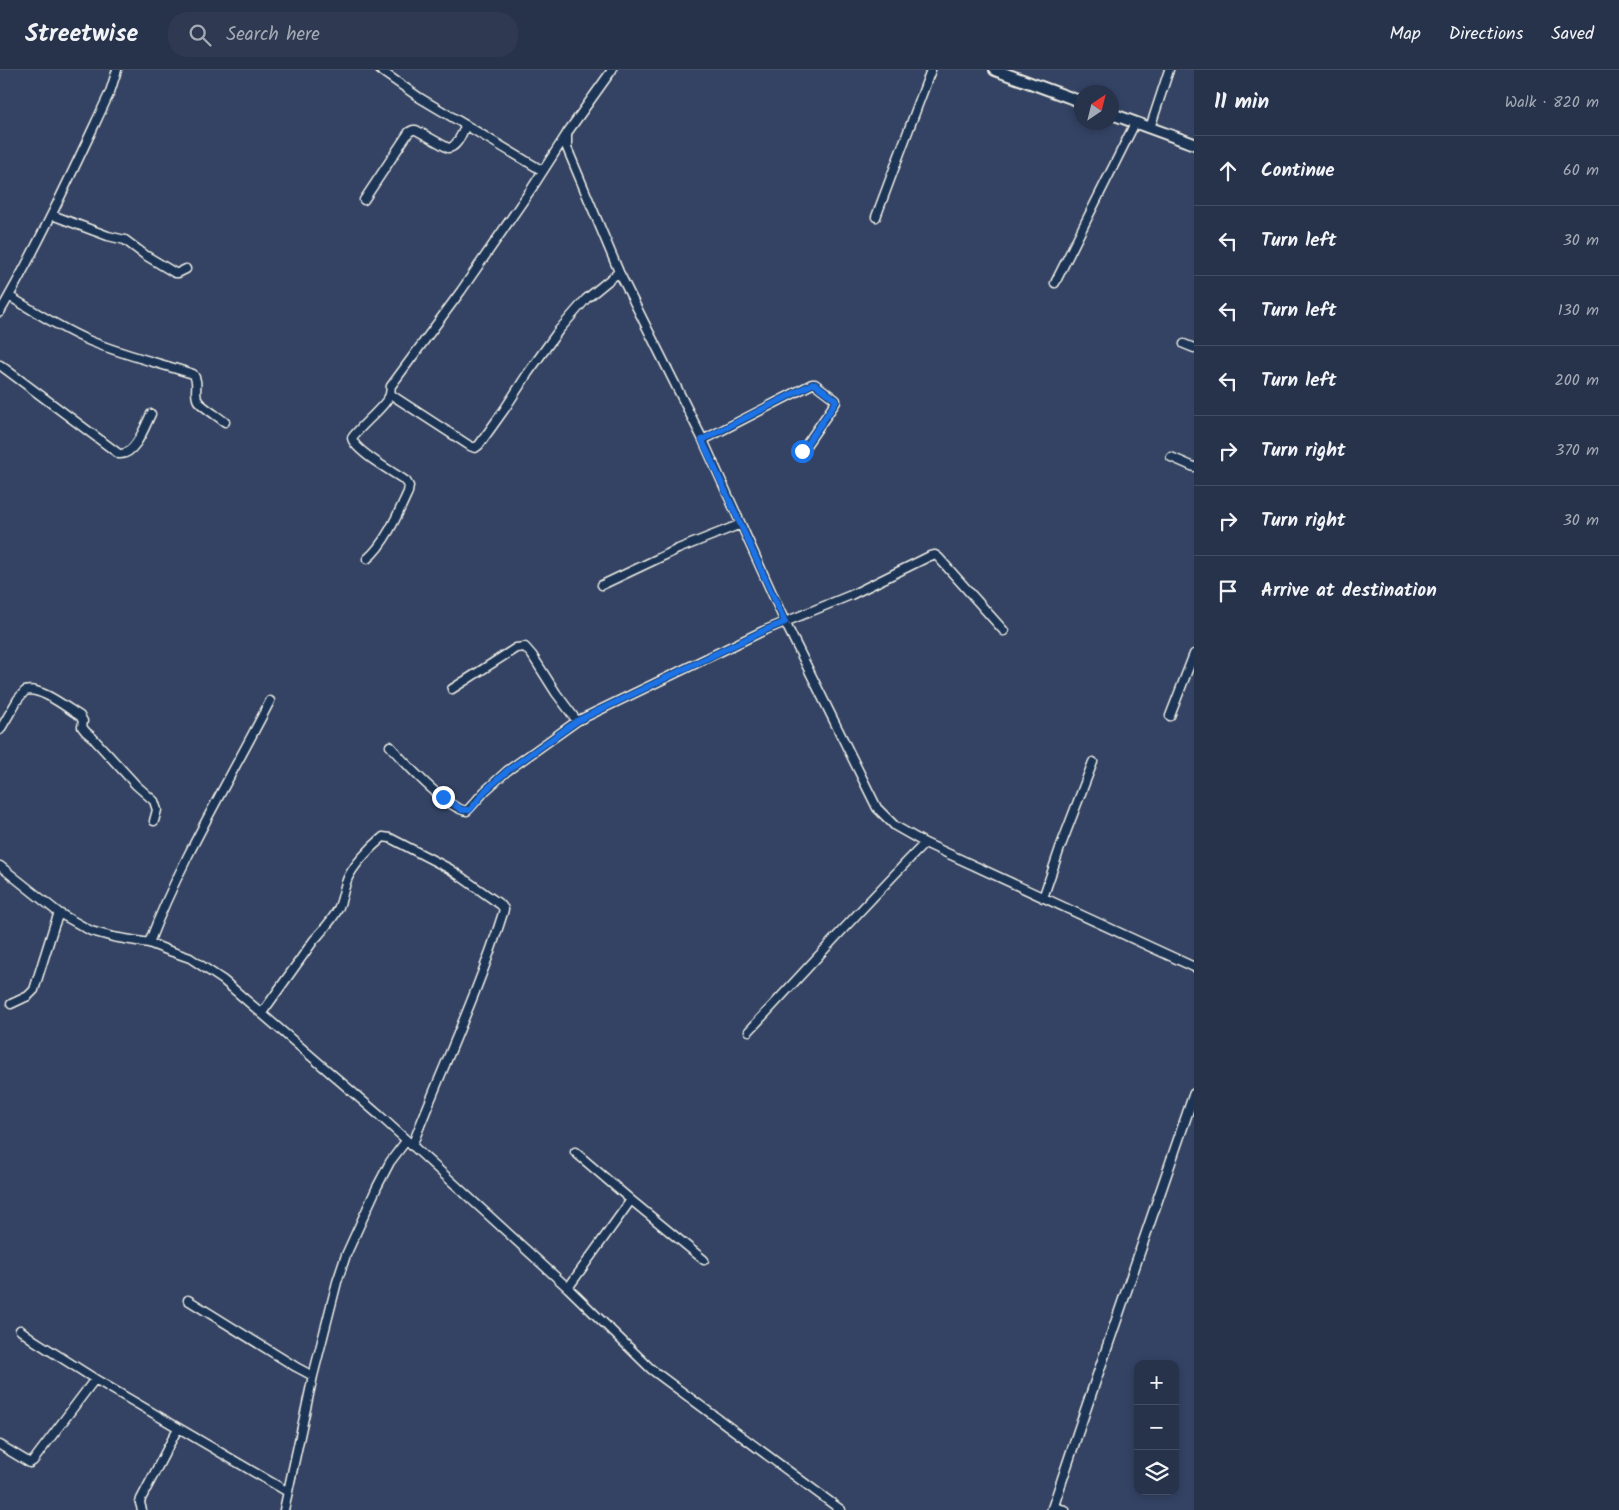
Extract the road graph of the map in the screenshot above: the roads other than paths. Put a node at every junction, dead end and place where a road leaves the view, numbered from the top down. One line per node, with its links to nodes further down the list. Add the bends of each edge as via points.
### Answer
1 (117, 70): 16 (street, via 110,92)
2 (380, 70): 10 (street)
3 (612, 70): 12 (street)
4 (931, 70): 17 (street)
5 (995, 70): 7 (main road)
6 (1170, 70): 11 (street)
7 (1074, 99)
8 (1119, 117): 9 (main road)
9 (1135, 123): 11 (main road); 20 (street)
10 (466, 125): 14 (street); 15 (street, via 451,148 416,130 409,132)
11 (1150, 128): 13 (main road)
12 (567, 133): 14 (street); 19 (street, via 567,148)
13 (1194, 144)
14 (543, 171): 26 (street, via 461,291 390,386)
15 (364, 200)
16 (52, 216): 18 (street, via 125,240 175,273); 21 (street)
17 (876, 217)
18 (186, 269)
19 (619, 272): 26 (street, via 586,299 559,330 475,448); 29 (street)
20 (1055, 283)
21 (9, 296): 22 (street); 28 (street, via 90,340 193,374 197,400)
22 (0, 312)
23 (1184, 344): 24 (street)
24 (1194, 348)
25 (0, 365): 27 (street, via 119,454 126,454 134,447)
26 (390, 394): 34 (street, via 352,440 361,450 406,481 409,489 380,544)
27 (151, 414)
28 (224, 422)
29 (702, 440): 30 (street, via 815,384 836,402); 33 (street)
30 (802, 451)
31 (1171, 457): 32 (street)
32 (1194, 467)
33 (741, 524): 35 (street); 36 (street)
34 (367, 560)
35 (602, 585)
36 (785, 622): 37 (street, via 935,555); 42 (street); 47 (street, via 877,808 895,826)
37 (1004, 631)
38 (1194, 654): 41 (street)
39 (452, 689): 42 (street, via 516,648 524,647)
40 (270, 701): 51 (street, via 161,912)
41 (1170, 716)
42 (577, 721): 44 (street, via 507,771 467,811 448,801)
43 (0, 730): 46 (street, via 25,691 29,689 46,694 80,716 86,732 151,797 157,810)
44 (390, 746)
45 (1093, 762): 49 (street)
46 (154, 821)
47 (925, 843): 49 (street); 55 (street)
48 (0, 866): 50 (street)
49 (1043, 898): 52 (street)
50 (59, 913): 51 (street, via 91,930); 53 (street, via 34,990)
51 (149, 943): 54 (street, via 190,958 223,980)
52 (1194, 967)
53 (11, 1004)
54 (262, 1013): 57 (street); 57 (street, via 334,915 351,872 383,837 442,865 501,904 503,913 477,990)
55 (749, 1031)
56 (1194, 1094): 69 (street)
57 (409, 1144): 61 (street); 64 (street, via 390,1162 346,1254)
58 (575, 1152): 59 (street)
59 (631, 1200): 60 (street); 61 (street)
60 (704, 1260)
61 (568, 1288): 72 (street, via 651,1369)
62 (188, 1300): 64 (street)
63 (20, 1330): 65 (street)
64 (313, 1376): 68 (street)
65 (95, 1379): 66 (street); 67 (street, via 33,1461 24,1461)
66 (178, 1428): 68 (street); 70 (street, via 141,1500)
67 (0, 1445)
68 (288, 1492): 71 (street)
69 (1053, 1509): 73 (street)
70 (142, 1510)
71 (284, 1510)
72 (841, 1510)
73 (1065, 1510)

